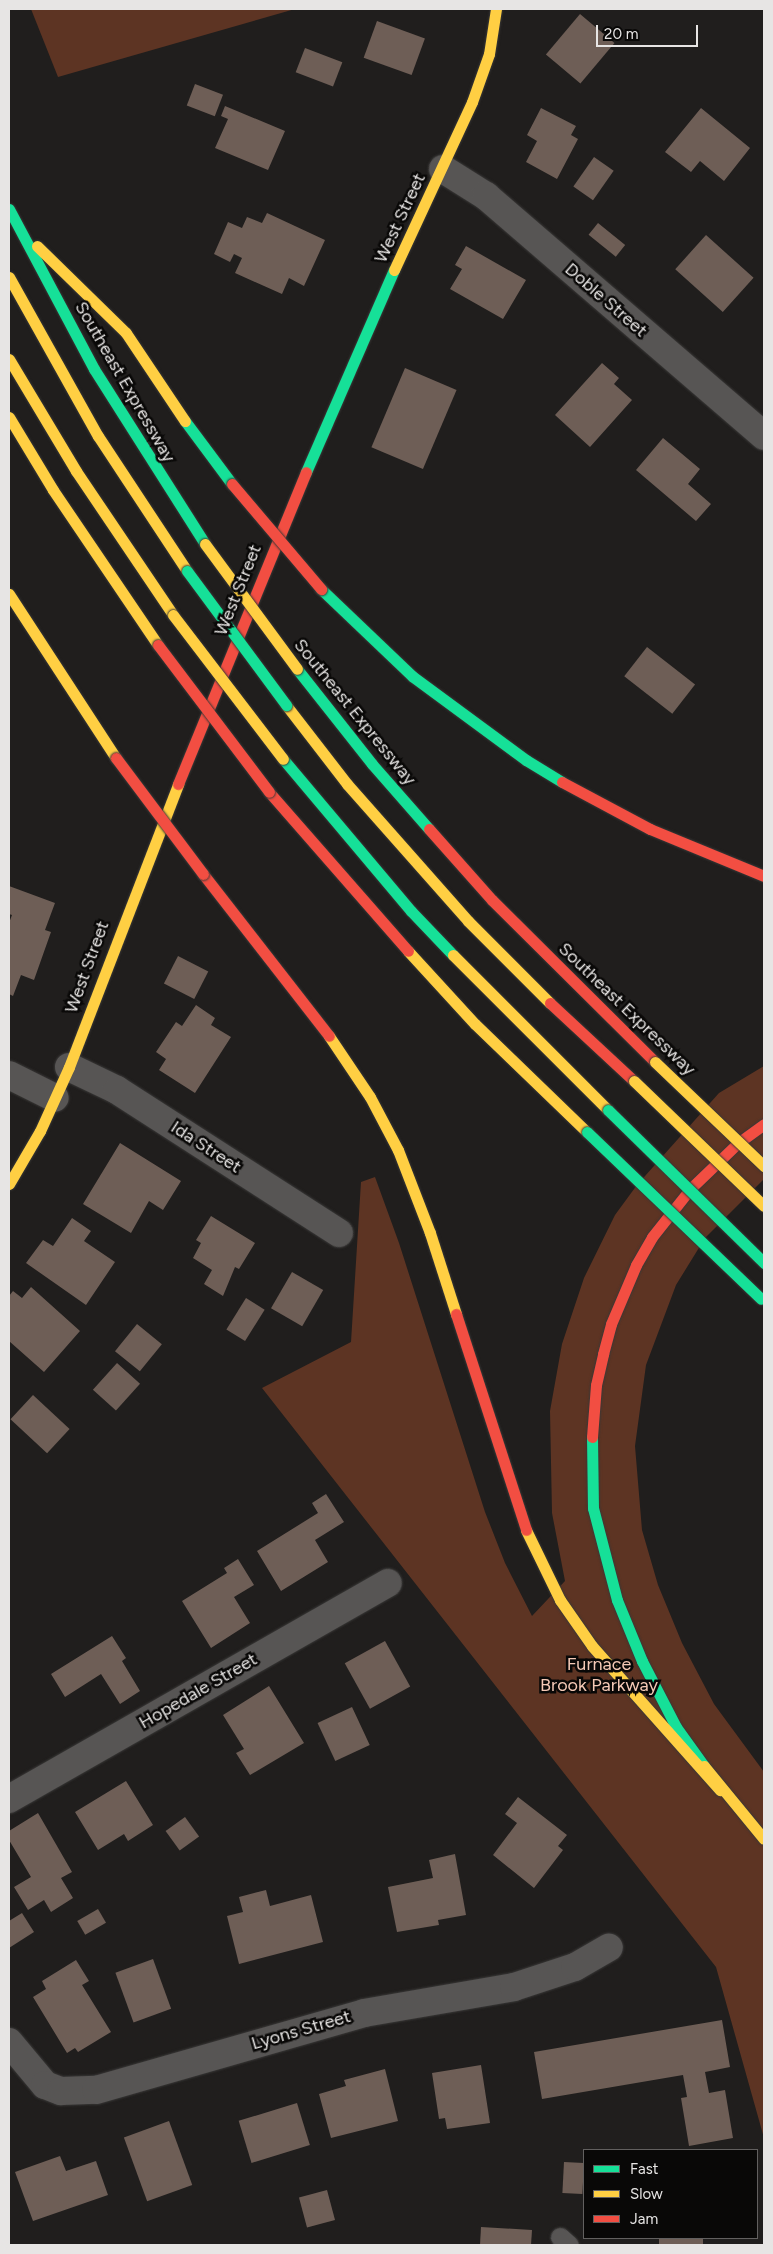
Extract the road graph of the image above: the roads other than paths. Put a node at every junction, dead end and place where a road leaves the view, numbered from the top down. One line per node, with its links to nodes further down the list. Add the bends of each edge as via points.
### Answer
1 (496, 9): 2 (main road, West Street, via 482,77)
2 (443, 169): 8 (street, Doble Street, via 486,196); 11 (main road, West Street, via 363,337 295,497 127,910)
3 (9, 209): 4 (main road, Southeast Expressway)
4 (18, 227): 10 (main road, bridge, via 126,333 188,426 232,484 321,589 400,666 526,760 587,797 650,829); 15 (main road, Southeast Expressway, bridge, via 94,369 205,544 297,669 378,771 492,900)
5 (9, 277): 17 (main road, bridge, via 93,428 187,571 347,784 468,921)
6 (9, 359): 19 (main road, bridge, via 76,472 173,615 283,759 418,918 498,1002)
7 (9, 417): 20 (main road, bridge, via 53,490 158,645 269,792 395,938 476,1024)
8 (764, 436)
9 (9, 594): 22 (main road, bridge, via 116,758 333,1041 370,1097 394,1141 430,1233 534,1550 560,1600 592,1646)
10 (764, 876)
11 (69, 1067): 13 (main road, West Street); 18 (street, Ida Street, via 117,1090)
12 (9, 1075): 13 (street)
13 (55, 1098): 16 (main road, West Street)
14 (764, 1124): 22 (main road, via 738,1143 691,1188 652,1237 612,1324 596,1385 593,1414 593,1508 609,1577 659,1697)
15 (764, 1166)
16 (9, 1184)
17 (764, 1206)
18 (339, 1233)
19 (764, 1263)
20 (763, 1300)
21 (388, 1583): 23 (street, Hopedale Street)
22 (720, 1790): 24 (main road)
23 (9, 1799)
24 (764, 1839)
25 (609, 1946): 26 (street, Lyons Street, via 574,1967 528,1983 345,2018 96,2090 61,2091 45,2085)
26 (9, 2042)

